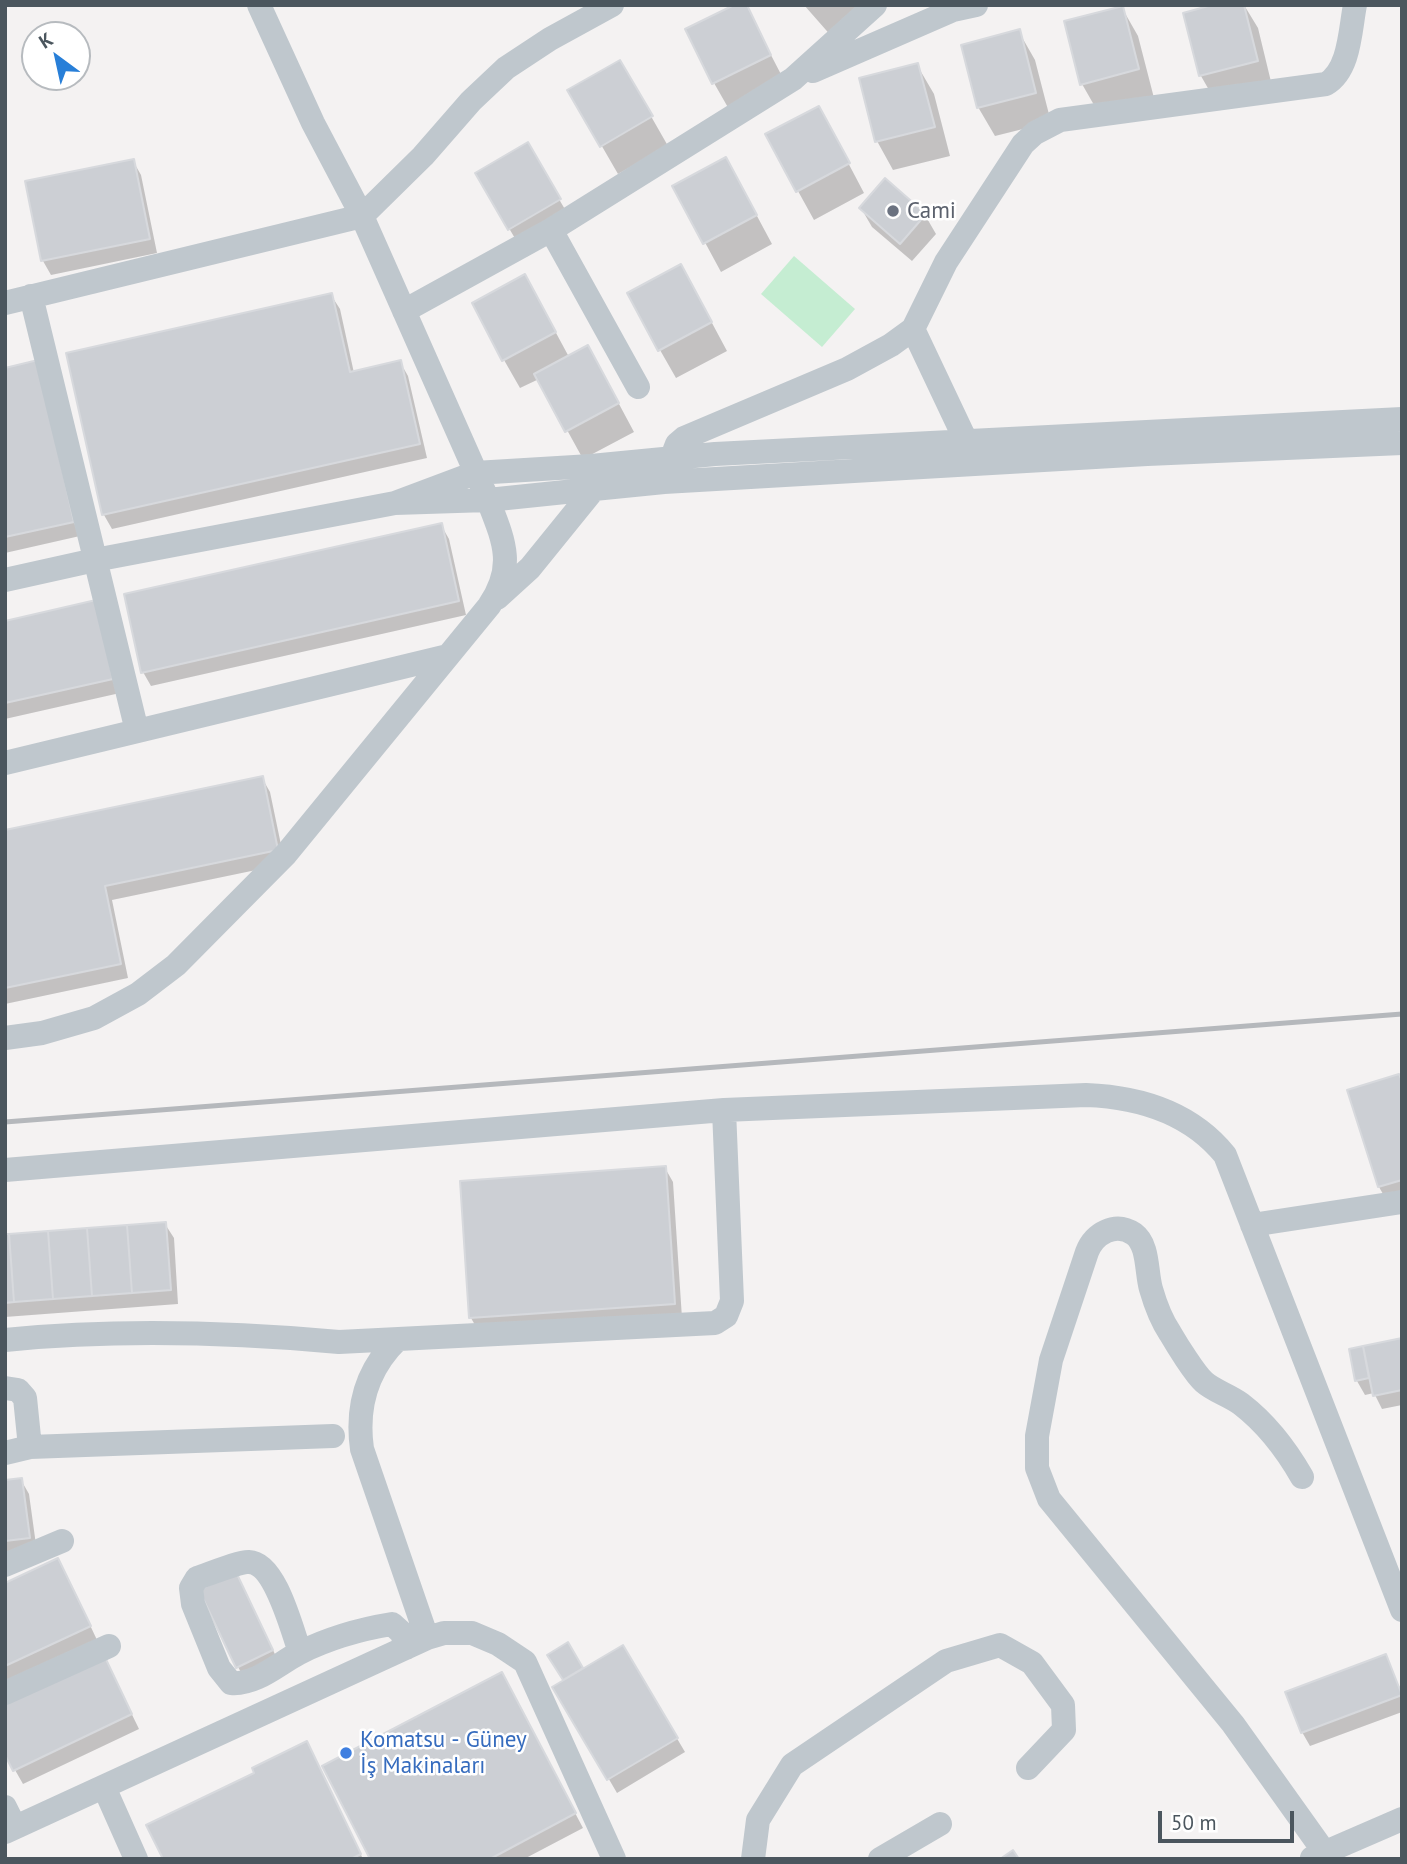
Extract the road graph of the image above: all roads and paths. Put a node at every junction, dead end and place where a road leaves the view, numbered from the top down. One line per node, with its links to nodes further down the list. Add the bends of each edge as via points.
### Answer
1 (259, 5): 7 (street)
2 (612, 5): 7 (street, via 550,39 487,84)
3 (875, 5): 6 (street)
4 (1351, 6): 12 (street, via 1343,66 1326,84 1060,120 1035,133 946,262)
5 (960, 7): 6 (street)
6 (793, 79): 8 (street)
7 (362, 216): 9 (street); 11 (street)
8 (551, 230): 11 (street); 13 (street)
9 (31, 296): 10 (street); 22 (street)
10 (5, 303)
11 (404, 311): 18 (street)
12 (913, 329): 15 (street); 17 (street, via 848,369 684,438)
13 (638, 387)
14 (1402, 419): 15 (street)
15 (966, 441): 17 (street)
16 (1402, 443): 19 (street, via 1147,454)
17 (672, 457): 18 (street)
18 (475, 473): 20 (street); 21 (street)
19 (594, 489): 20 (street); 24 (street, via 530,568)
20 (488, 500): 21 (street); 24 (street, via 506,558 502,582)
21 (395, 503): 22 (street)
22 (95, 560): 23 (street); 26 (street)
23 (5, 580)
24 (488, 606): 25 (street)
25 (447, 656): 26 (street); 28 (street, via 286,854 158,981 94,1018)
26 (137, 731): 27 (street)
27 (5, 763)
28 (5, 1038)
29 (724, 1110): 30 (street); 32 (street, via 1086,1096 1129,1099 1178,1115 1214,1142 1225,1155); 33 (street, via 732,1301 722,1320)
30 (5, 1170)
31 (1402, 1202): 32 (street)
32 (1252, 1225): 43 (street)
33 (398, 1339): 34 (street, via 339,1342 156,1333); 44 (street, via 377,1362 364,1390 360,1434)
34 (5, 1340)
35 (5, 1388): 36 (street, via 18,1390 25,1398)
36 (16, 1416): 38 (street)
37 (333, 1436): 38 (street)
38 (30, 1447): 39 (street)
39 (5, 1452)
40 (1302, 1477): 53 (street, via 1272,1433 1240,1404 1203,1381 1169,1332 1152,1291 1139,1239 1128,1231 1113,1229 1099,1234 1087,1252 1051,1360 1036,1447 1039,1479 1049,1499 1233,1724)
41 (62, 1541): 42 (street)
42 (5, 1565)
43 (1402, 1610)
44 (417, 1643): 46 (street, via 392,1624); 49 (street); 55 (street, via 444,1633 472,1633 525,1662)
45 (109, 1646): 47 (street)
46 (300, 1652): 46 (street, via 244,1684 231,1683 219,1668 193,1604 191,1588 197,1578 248,1561 261,1566 274,1582)
47 (5, 1693)
48 (1028, 1768): 56 (street, via 1064,1730 1063,1705 1032,1664 1000,1645 946,1661 792,1765 758,1820)
49 (104, 1787): 51 (street); 54 (street)
50 (1402, 1819): 53 (street)
51 (8, 1822)
52 (940, 1824): 57 (street)
53 (1318, 1856)
54 (136, 1859)
55 (614, 1859)
56 (753, 1859)
57 (880, 1859)

